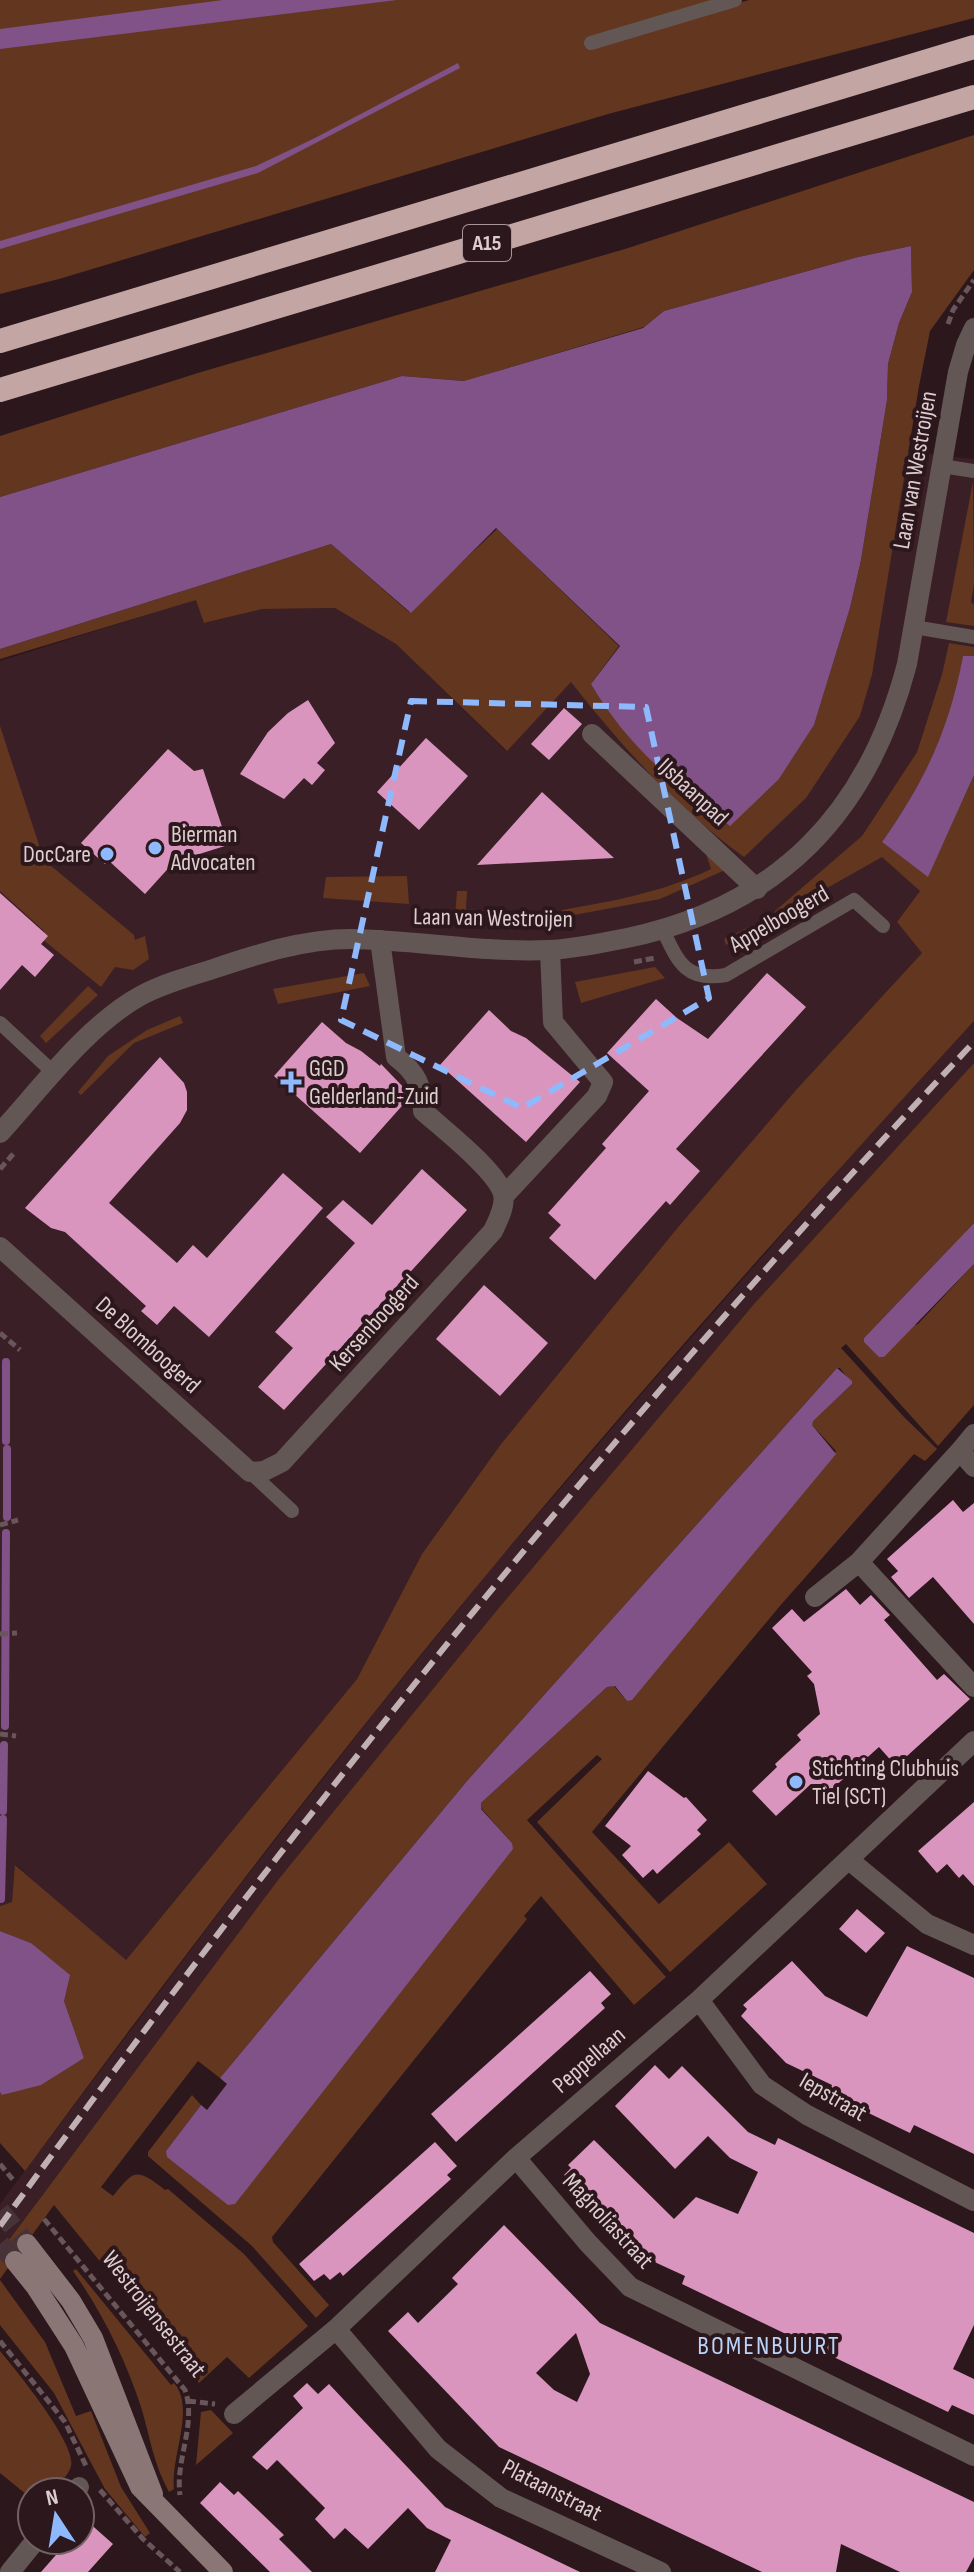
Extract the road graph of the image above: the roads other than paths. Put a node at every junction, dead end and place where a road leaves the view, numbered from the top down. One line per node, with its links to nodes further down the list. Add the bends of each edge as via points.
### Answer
1 (735, 0): 2 (lane)
2 (591, 43)
3 (974, 47): 5 (highway, A15)
4 (974, 97): 9 (highway, A15)
5 (95, 312): 7 (highway, A15); 8 (highway, A15)
6 (974, 328): 10 (street, Laan van Westroijen, via 958,372)
7 (0, 332)
8 (0, 341)
9 (0, 390)
10 (942, 466): 11 (lane); 12 (street, Laan van Westroijen)
11 (974, 471)
12 (914, 627): 13 (lane); 15 (street, Laan van Westroijen, via 895,711 875,755 826,826)
13 (974, 637)
14 (592, 734): 15 (street, IJsbaanpad)
15 (757, 889): 17 (street, Laan van Westroijen)
16 (883, 926): 17 (lane, Appelboogerd, via 854,900 726,975 703,976 681,965)
17 (663, 930): 19 (street, Laan van Westroijen)
18 (380, 940): 19 (street, Laan van Westroijen); 21 (street, Laan van Westroijen, via 304,943 170,983 118,1009); 23 (street, via 396,1057 412,1069 423,1093 423,1111 495,1177)
19 (550, 950): 23 (street, Kersenboogerd, via 553,1022 603,1082 597,1096)
20 (0, 1023): 21 (lane)
21 (54, 1073): 22 (street, Laan van Westroijen)
22 (0, 1133)
23 (504, 1196): 28 (street, Kersenboogerd, via 493,1231 282,1462)
24 (0, 1247): 28 (street, De Blomboogerd)
25 (974, 1434): 26 (street)
26 (960, 1451): 27 (street); 30 (street)
27 (974, 1467)
28 (257, 1472): 29 (lane)
29 (292, 1511)
30 (859, 1562): 31 (street); 32 (street)
31 (815, 1597)
32 (974, 1687)
33 (974, 1741): 34 (street, Peppellaan)
34 (849, 1860): 35 (street, via 927,1924); 36 (street, Peppellaan)
35 (974, 1945)
36 (699, 2000): 37 (street, Peppellaan); 38 (street, Iepstraat, via 762,2085 807,2115)
37 (516, 2158): 41 (street, Peppellaan); 43 (street, Magnoliastraat, via 630,2287)
38 (974, 2201)
39 (27, 2244): 44 (main road, via 93,2338)
40 (15, 2261): 44 (main road, via 74,2346 129,2469)
41 (336, 2329): 42 (street, Peppellaan); 48 (street, Plataanstraat, via 438,2449 501,2498)
42 (234, 2414)
43 (974, 2456)
44 (156, 2506): 47 (main road)
45 (23, 2556): 46 (street)
46 (10, 2572)
47 (223, 2572)
48 (661, 2572)

